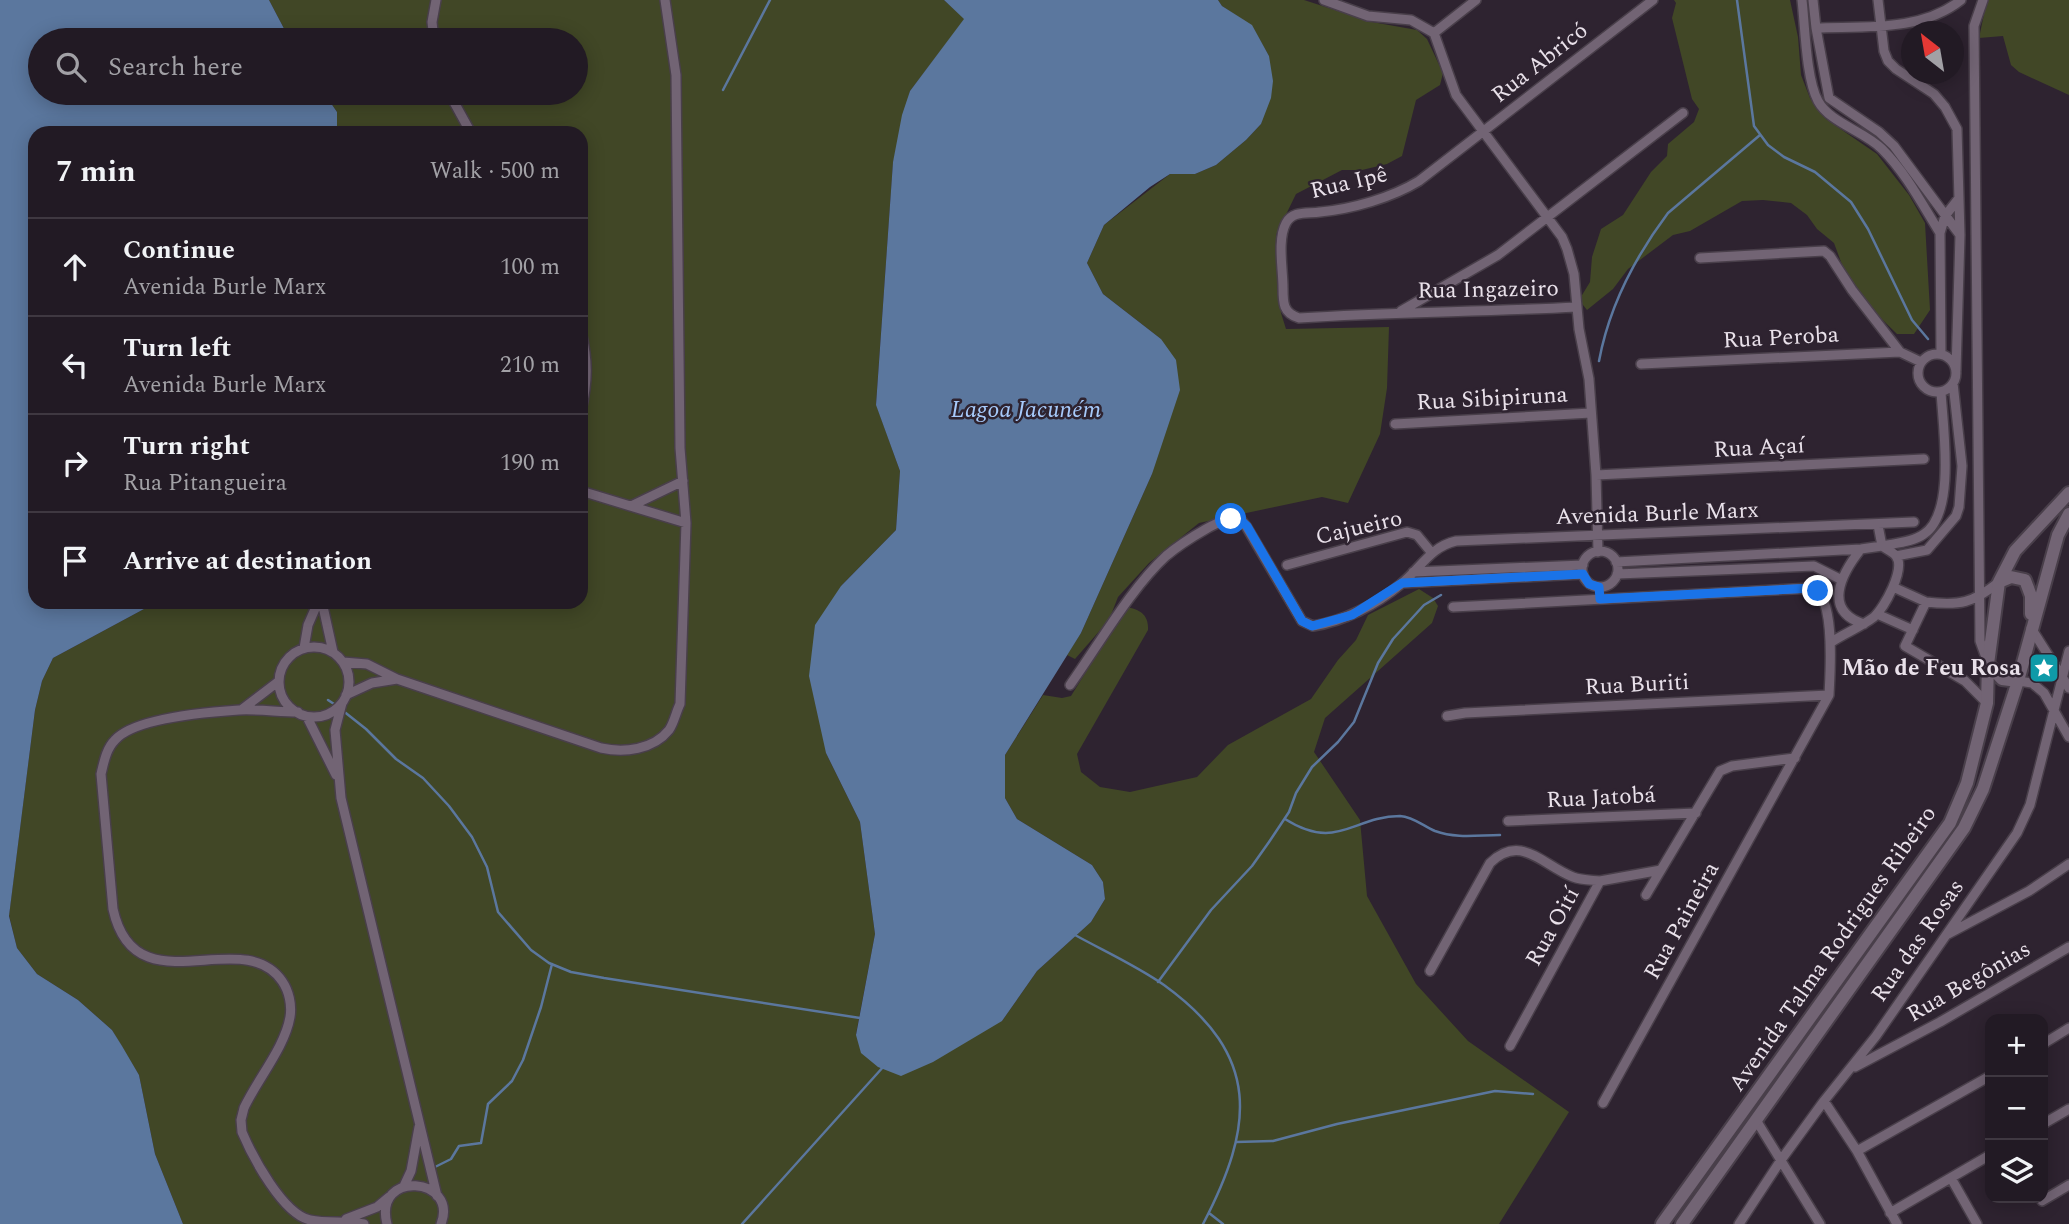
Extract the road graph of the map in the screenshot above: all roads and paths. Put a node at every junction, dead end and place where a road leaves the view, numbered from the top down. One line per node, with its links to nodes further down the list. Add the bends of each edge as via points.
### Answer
1 (436, 0): 13 (street)
2 (665, 0): 38 (street, via 676,75)
3 (1324, 0): 14 (street, via 1368,16 1411,20)
4 (1476, 0): 14 (street)
5 (1653, 0): 18 (street, Rua Abricó)
6 (1802, 0): 22 (street, via 1812,88 1818,102 1880,147 1902,172)
7 (1813, 0): 12 (street)
8 (1878, 0): 11 (street)
9 (1961, 0): 11 (street, via 1925,20)
10 (1983, 0): 62 (street, via 1974,26)
11 (1882, 25): 12 (street); 19 (street, via 1888,61 1934,94 1957,129)
12 (1816, 27): 20 (street, via 1829,98 1894,146)
13 (433, 28)
14 (1433, 33): 18 (street, via 1456,95)
15 (456, 105): 17 (street)
16 (1683, 113): 21 (street)
17 (467, 126)
18 (1483, 131): 21 (street); 26 (street, Rua Ipê, via 1407,188 1347,208 1297,214 1286,222 1282,235 1283,304 1292,316)
19 (1959, 198): 20 (street); 23 (street)
20 (1945, 216): 22 (street); 23 (street)
21 (1547, 218): 25 (street, via 1567,249); 26 (street, via 1498,255)
22 (1940, 233): 28 (street)
23 (1960, 235): 31 (street)
24 (1700, 258): 27 (street, via 1824,251)
25 (1577, 307): 26 (street, Rua Ingazeiro); 34 (street)
26 (1399, 312)
27 (1900, 352): 29 (street, Rua Peroba); 30 (street, Rua Peroba)
28 (1941, 354): 29 (street, via 1929,355); 31 (street)
29 (1921, 362): 33 (street, via 1919,381 1928,391)
30 (1641, 364)
31 (1956, 371): 32 (street)
32 (1954, 383): 33 (street); 51 (street, via 1962,466 1956,516 1927,550)
33 (1941, 393): 47 (street, Avenida Burle Marx, via 1945,491 1940,516 1923,535)
34 (1591, 413): 35 (street, Rua Sibipiruna); 37 (street)
35 (1395, 424)
36 (1924, 459): 37 (street, Rua Açaí)
37 (1596, 475): 46 (street)
38 (683, 481): 41 (street); 44 (street)
39 (588, 493): 41 (street)
40 (2069, 493): 58 (main road, Avenida Talma Rodrigues Ribeiro, via 2015,551)
41 (631, 506): 44 (street)
42 (2069, 514): 71 (main road, Avenida Talma Rodrigues Ribeiro, via 2058,535)
43 (1913, 522): 45 (street, Avenida Burle Marx)
44 (686, 523): 81 (street, via 680,704 669,729 654,742 619,752 601,748)
45 (1878, 525): 46 (street, Avenida Burle Marx); 47 (street)
46 (1599, 535): 49 (street, Avenida Burle Marx, via 1456,541); 50 (street)
47 (1882, 546): 48 (street, Avenida Burle Marx); 51 (street)
48 (1861, 549): 52 (street, Avenida Burle Marx); 57 (street)
49 (1431, 552): 53 (street, Cajueiro, via 1417,535 1407,532); 55 (street, Avenida Burle Marx)
50 (1598, 552): 52 (street); 54 (street, via 1587,557)
51 (1896, 556): 61 (street)
52 (1616, 562): 56 (street)
53 (1287, 565)
54 (1583, 569): 55 (street); 59 (street, Avenida Burle Marx); 60 (street, via 1589,584)
55 (1413, 572): 59 (street, Avenida Burle Marx)
56 (1617, 573): 57 (street, via 1815,566); 60 (street, via 1611,583)
57 (1842, 580): 69 (street, via 1839,600)
58 (1999, 582): 62 (street); 71 (main road, via 2011,577 2025,580 2031,596); 79 (main road, Avenida Talma Rodrigues Ribeiro)
59 (1402, 583): 84 (street, Avenida Burle Marx, via 1352,615 1307,625 1241,520 1219,522 1164,558)
60 (1599, 587): 63 (street)
61 (1893, 587): 64 (street); 68 (street)
62 (1981, 596): 64 (street, via 1957,604); 79 (street, via 1980,641)
63 (1600, 599): 65 (street); 74 (street, via 1813,588 1825,603)
64 (1926, 602): 72 (street)
65 (1453, 607)
66 (316, 609): 75 (street)
67 (322, 609): 77 (street)
68 (1877, 614): 70 (street); 72 (street)
69 (1846, 615): 70 (street); 73 (street)
70 (1864, 624): 73 (street)
71 (2031, 628): 80 (street); 83 (main road, Avenida Talma Rodrigues Ribeiro)
72 (1913, 630): 88 (street, via 1905,646 1965,681)
73 (1846, 632): 74 (street)
74 (1830, 643): 86 (street)
75 (304, 648): 77 (street); 82 (street, via 282,666)
76 (2069, 651): 80 (street, Rua das Rosas)
77 (334, 652): 78 (street)
78 (343, 662): 81 (street, via 367,664); 87 (street, via 349,675)
79 (1988, 663): 83 (main road, via 2002,679); 88 (main road, Avenida Talma Rodrigues Ribeiro)
80 (2062, 676): 85 (street); 90 (street, Rua das Rosas)
81 (397, 679): 87 (street, via 372,683)
82 (279, 681): 89 (street); 91 (street, via 281,696)
83 (2018, 681): 90 (street, via 2038,687); 113 (main road, Avenida Talma Rodrigues Ribeiro, via 1983,789 1964,828)
84 (1070, 685)
85 (2069, 688)
86 (1829, 695): 92 (street, Rua Buriti); 94 (street, Rua Paineira)
87 (344, 699): 91 (street, via 331,713); 95 (street, via 335,730)
88 (1987, 703): 131 (main road, Avenida Talma Rodrigues Ribeiro, via 1967,783 1950,823)
89 (241, 710): 91 (street); 126 (street, via 147,723 129,728 115,740 101,774 113,909 127,943 142,954 159,961 243,960 262,964 282,981 290,1018 244,1108 242,1132 288,1209 307,1220)
90 (2054, 711): 93 (street); 102 (street, Rua das Rosas, via 2030,804 2017,833)
91 (302, 715): 95 (street)
92 (1447, 716)
93 (2069, 737)
94 (1795, 758): 96 (street, via 1732,765 1720,771); 111 (street, Rua Paineira)
95 (339, 779): 115 (street)
96 (1696, 813): 97 (street, Rua Jatobá); 99 (street)
97 (1508, 821)
98 (2069, 864): 102 (street)
99 (1661, 870): 100 (street, Rua Oití); 101 (street)
100 (1600, 881): 104 (street, via 1572,876 1521,850 1500,853); 107 (street, Rua Oití)
101 (1646, 895)
102 (1946, 935): 108 (street, Rua das Rosas)
103 (2069, 947): 108 (street, Rua Begônias)
104 (1430, 971)
105 (2069, 1028): 106 (street)
106 (2048, 1041)
107 (1510, 1046)
108 (1851, 1069): 110 (street, Rua das Rosas)
109 (1988, 1077): 116 (street)
110 (1824, 1101): 116 (street); 118 (street, Rua das Rosas)
111 (1603, 1103)
112 (2069, 1109): 114 (street)
113 (1756, 1120): 118 (street); 132 (main road, Avenida Talma Rodrigues Ribeiro)
114 (2048, 1121)
115 (420, 1122): 121 (street); 123 (street)
116 (1857, 1152): 125 (street)
117 (1985, 1158): 119 (street)
118 (1781, 1160): 128 (street, Rua das Rosas); 133 (street)
119 (1951, 1178): 125 (street); 135 (street)
120 (2069, 1185): 124 (street)
121 (404, 1186): 122 (street); 123 (street, via 416,1184)
122 (394, 1193): 126 (street, via 377,1207); 130 (street, via 384,1215)
123 (438, 1196): 127 (street)
124 (2048, 1197)
125 (1891, 1213): 134 (street)
126 (337, 1221): 129 (street)
127 (443, 1222)
128 (1741, 1223)
129 (364, 1224)
130 (387, 1224)
131 (1662, 1224)
132 (1682, 1224)
133 (1820, 1224)
134 (1897, 1224)
135 (1977, 1224)

